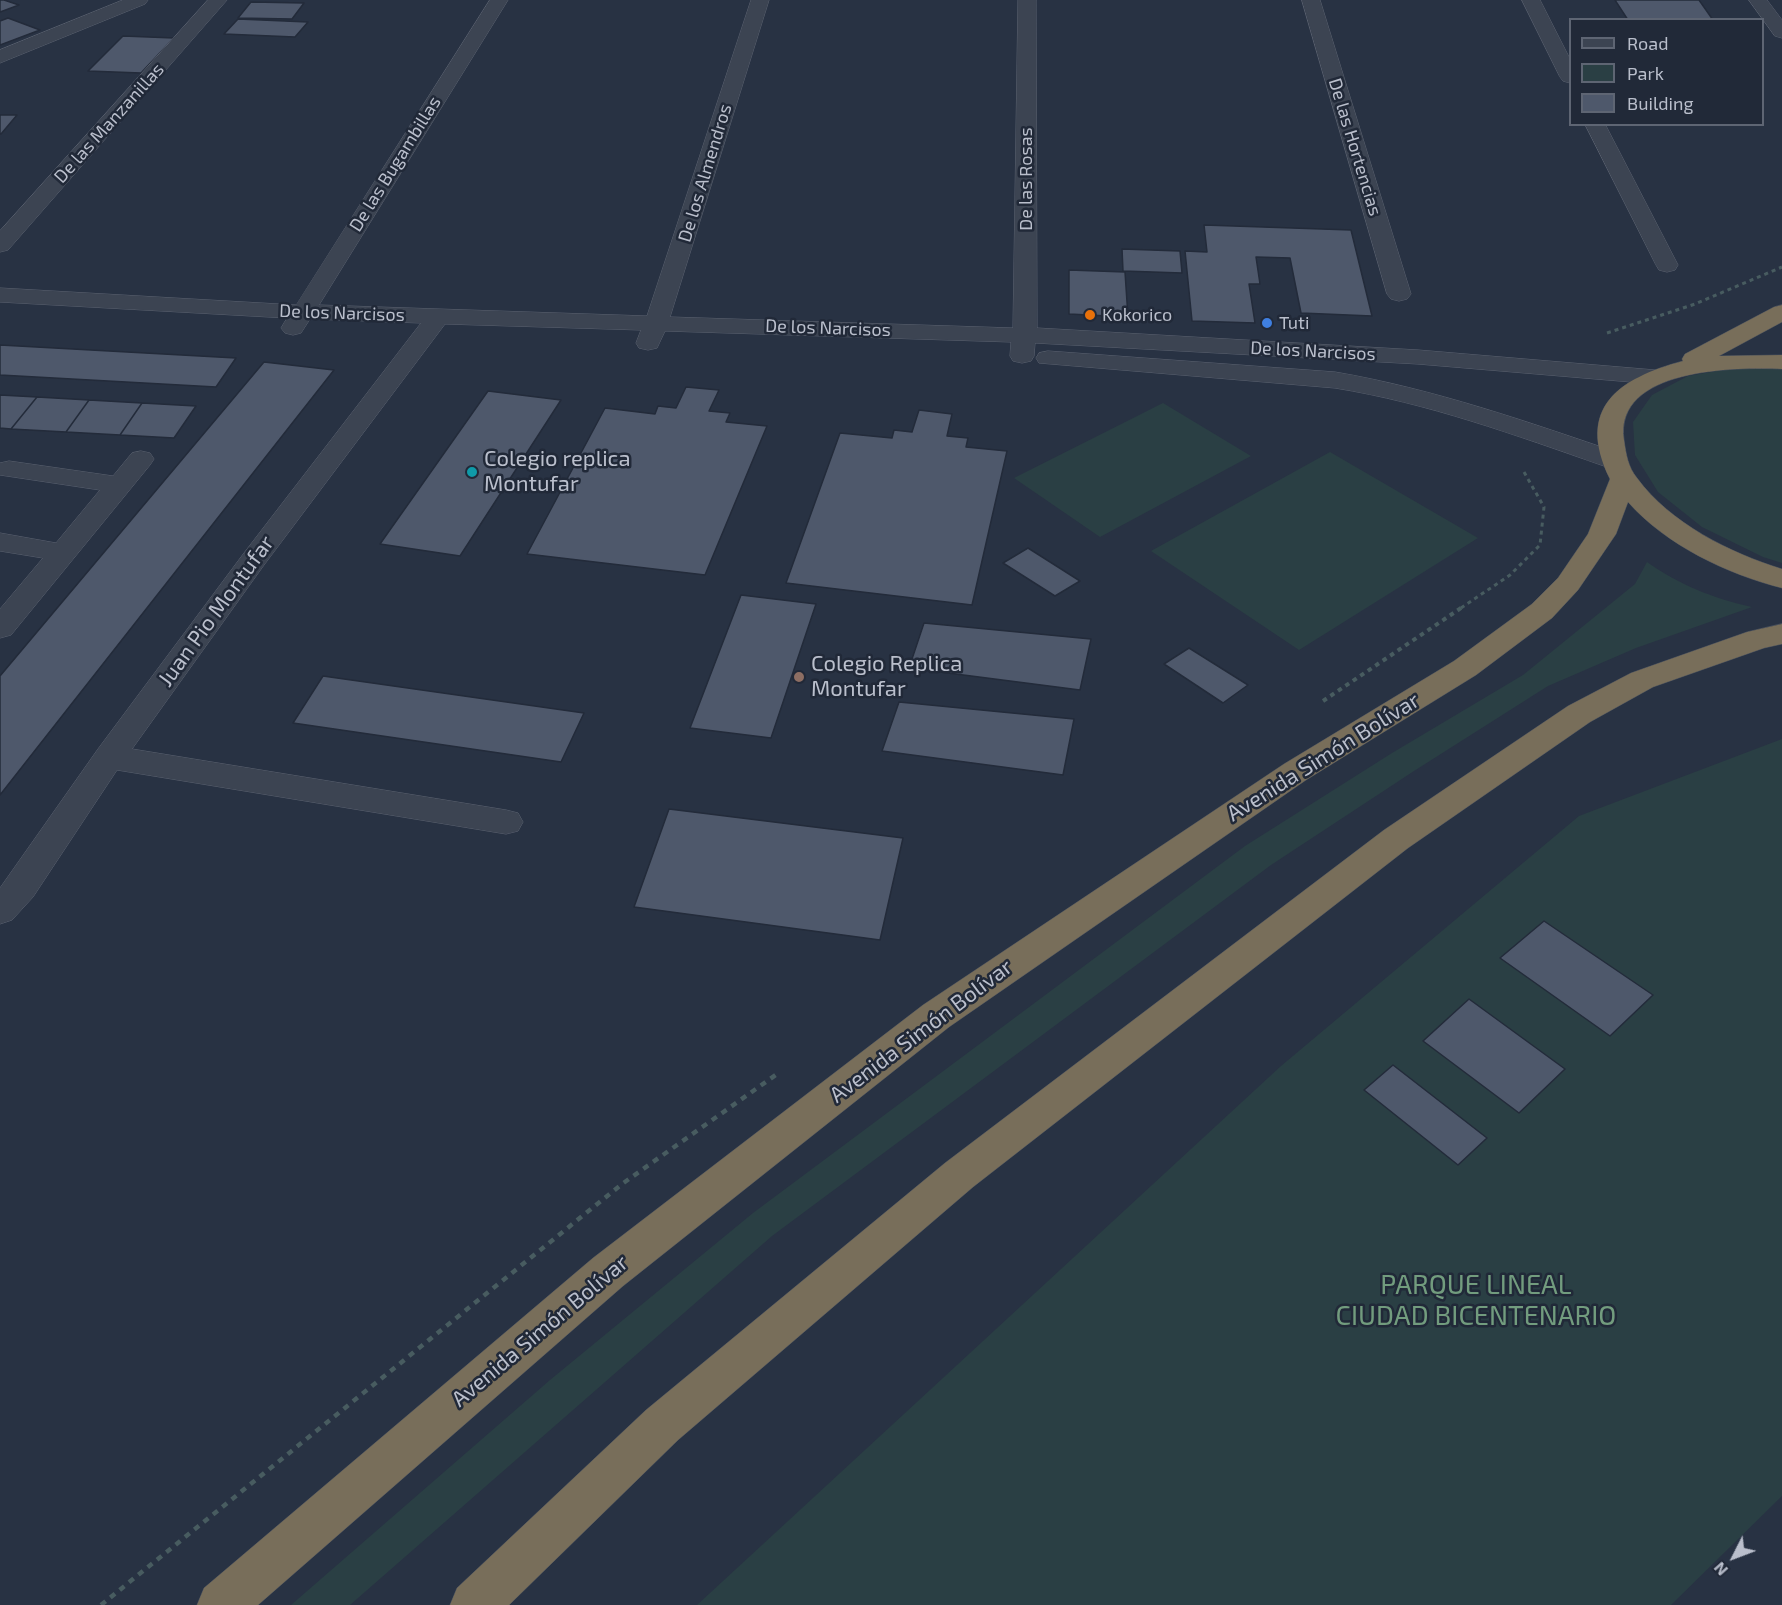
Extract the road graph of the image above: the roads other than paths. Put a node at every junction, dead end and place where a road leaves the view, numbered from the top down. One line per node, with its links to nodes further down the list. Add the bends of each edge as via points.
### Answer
1 (139, 0): 10 (street)
2 (218, 0): 13 (street, De las Manzanillas)
3 (499, 0): 19 (street, De las Bugambillas)
4 (760, 0): 21 (street, De los Almendros)
5 (1027, 0): 22 (street, De las Rosas)
6 (1311, 0): 15 (street, De las Hortencias)
7 (1531, 0): 11 (street)
8 (1758, 0): 9 (street)
9 (1782, 32)
10 (0, 57)
11 (1569, 75)
12 (1596, 126): 14 (street)
13 (0, 245)
14 (1667, 265)
15 (1399, 294)
16 (0, 295): 19 (street, De los Narcisos)
17 (1782, 312): 24 (highway, Avenida Simón Bolívar)
18 (0, 318): 19 (street, De los Narcisos)
19 (297, 321): 20 (street, De los Narcisos)
20 (432, 325): 21 (street, De los Narcisos); 34 (street, Juan Pio Montufar)
21 (651, 334): 22 (street, De los Narcisos)
22 (1023, 346): 24 (street, De los Narcisos, via 1418,357); 27 (street, De los Narcisos, via 1374,386 1440,401)
23 (1782, 362): 24 (highway, Avenida Simón Bolívar, via 1713,362)
24 (1664, 373): 27 (highway, Avenida Simón Bolívar, via 1634,389 1619,403 1611,420 1609,440)
25 (141, 459): 28 (street)
26 (9, 469): 28 (street)
27 (1618, 470): 31 (highway, via 1656,515 1706,548); 37 (highway, Avenida Simón Bolívar, via 1602,534 1568,584 1542,611 1465,668 1295,772 936,1016 608,1272)
28 (120, 485): 30 (street)
29 (0, 542): 30 (street)
30 (64, 553): 32 (street)
31 (1782, 579)
32 (0, 627)
33 (1782, 634): 38 (highway, via 1642,680 1579,714 1395,839 959,1175 662,1425)
34 (109, 757): 35 (street); 36 (street, Juan Pio Montufar)
35 (506, 822)
36 (7, 894)
37 (221, 1605)
38 (474, 1605)

